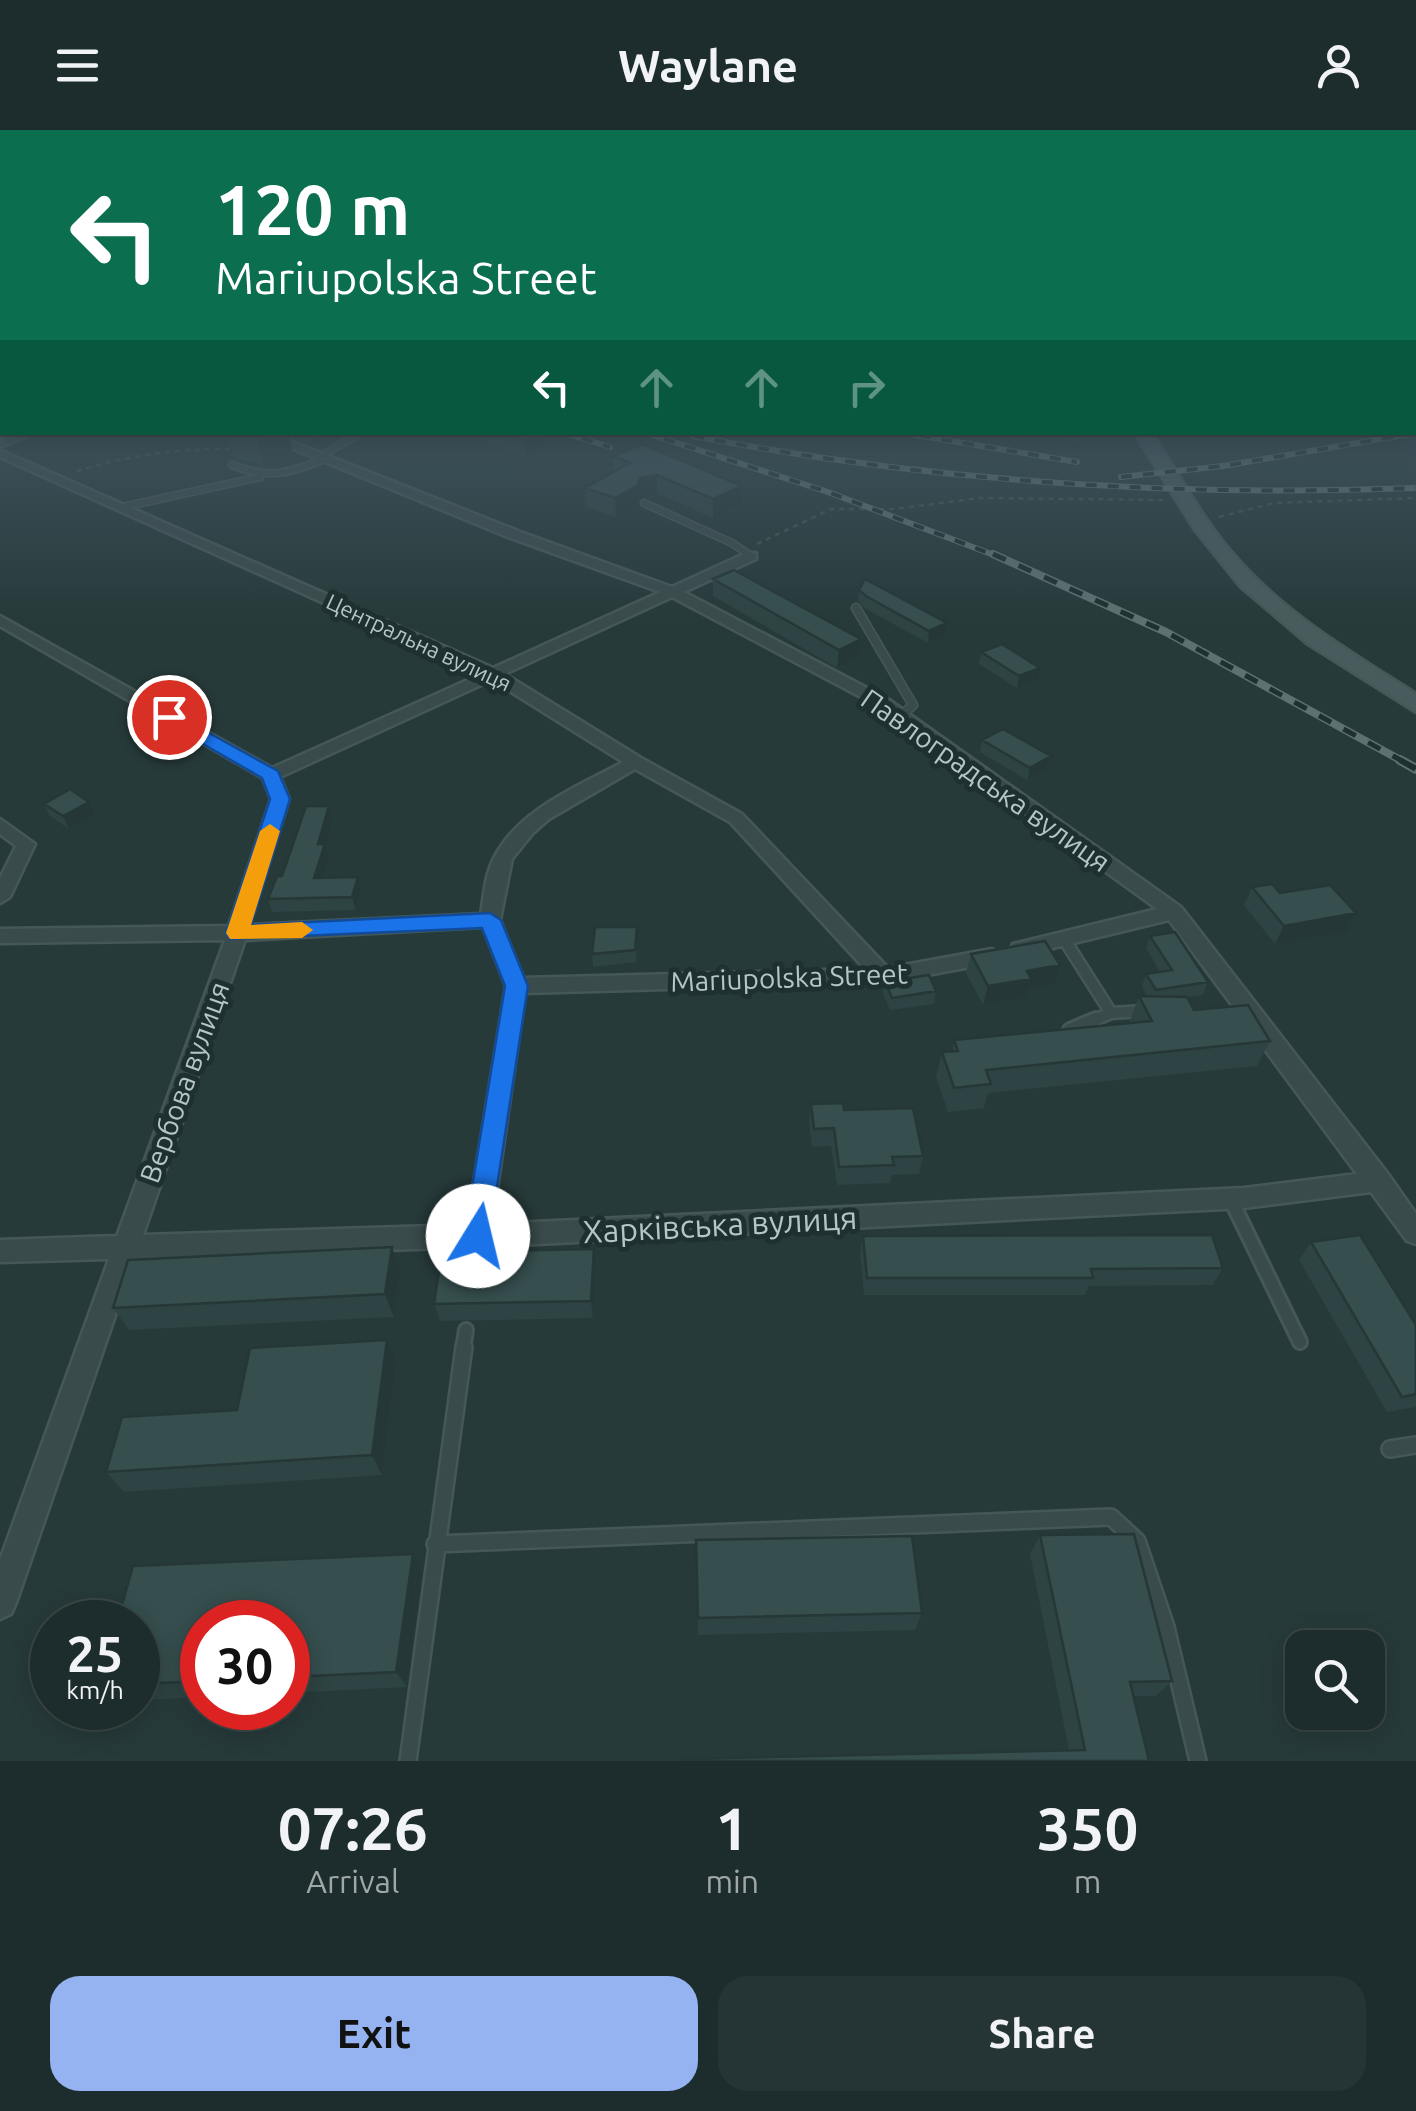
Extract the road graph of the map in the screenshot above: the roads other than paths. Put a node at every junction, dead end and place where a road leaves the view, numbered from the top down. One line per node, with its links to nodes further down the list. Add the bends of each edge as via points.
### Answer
1 (37, 469): 8 (street, Центральна вулиця)
2 (244, 469): 6 (lane)
3 (299, 469): 6 (lane)
4 (351, 469): 10 (street, Павлоградська вулиця)
5 (1166, 469): 14 (street, via 1230,563 1264,597)
6 (260, 476): 8 (lane)
7 (644, 504): 9 (lane)
8 (122, 507): 13 (street, Центральна вулиця)
9 (748, 553): 10 (street)
10 (675, 593): 13 (street); 15 (street, Павлоградська вулиця)
11 (856, 608): 15 (lane, via 913,706)
12 (0, 620): 17 (street)
13 (492, 673): 16 (street, Центральна вулиця); 17 (street)
14 (1416, 705)
15 (901, 716): 20 (street, Павлоградська вулиця)
16 (635, 762): 21 (street, via 517,838 503,858); 25 (street, Центральна вулиця, via 736,818)
17 (271, 775): 22 (street, Вербова вулиця, via 280,799)
18 (0, 825): 19 (street, via 26,844)
19 (0, 897)
20 (1174, 912): 24 (street, Mariupolska Street); 30 (street, Павлоградська вулиця, via 1242,1012)
21 (490, 920): 22 (street); 26 (street)
22 (238, 933): 23 (street); 34 (street, Вербова вулиця)
23 (0, 936)
24 (1064, 938): 25 (street, Mariupolska Street); 28 (lane)
25 (884, 976): 26 (street, Mariupolska Street)
26 (516, 986): 33 (street)
27 (1166, 1010): 28 (lane)
28 (1111, 1013): 29 (lane)
29 (1061, 1032)
30 (1380, 1181): 31 (street, Харківська вулиця); 32 (street, Павлоградська вулиця)
31 (1230, 1199): 33 (street, Харківська вулиця); 37 (lane)
32 (1416, 1233)
33 (478, 1236): 34 (street, Харківська вулиця)
34 (125, 1247): 35 (street, Харківська вулиця); 41 (street, Вербова вулиця)
35 (0, 1250)
36 (466, 1330): 40 (lane)
37 (1300, 1342)
38 (1416, 1445): 39 (lane)
39 (1390, 1450)
40 (435, 1544): 42 (lane); 43 (lane, via 1111,1516 1137,1541)
41 (0, 1603)
42 (408, 1761)
43 (1198, 1761)

